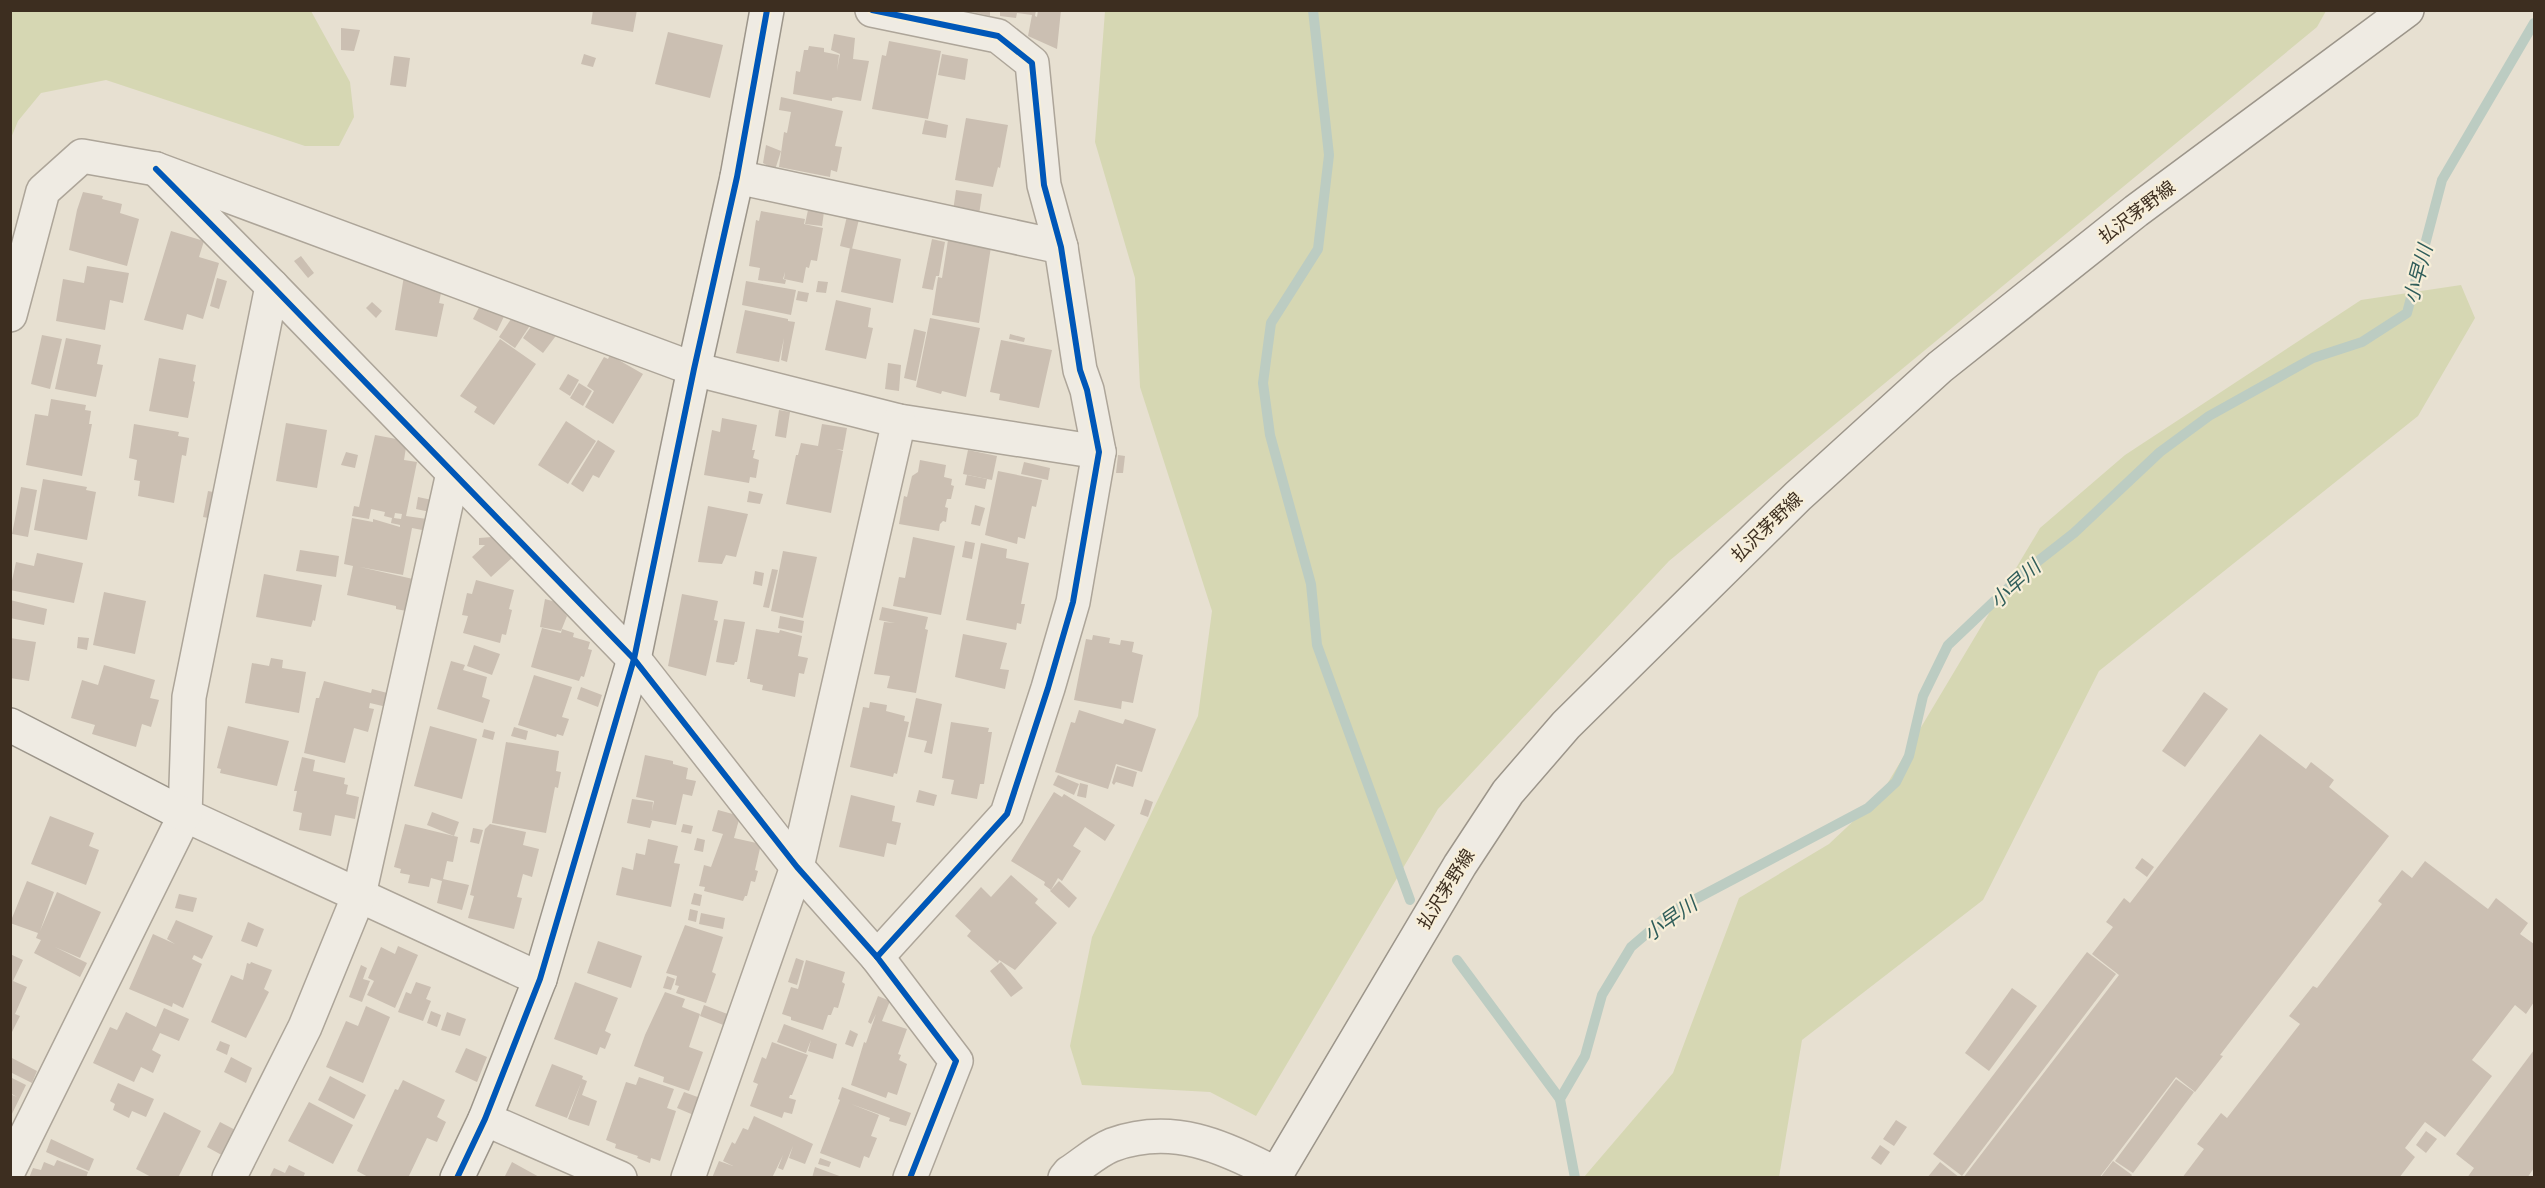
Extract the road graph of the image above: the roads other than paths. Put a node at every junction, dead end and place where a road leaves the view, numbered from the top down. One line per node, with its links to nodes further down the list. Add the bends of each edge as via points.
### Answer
1 (767, 10): 5 (street)
2 (872, 10): 6 (street, via 998,36 1032,63 1044,185)
3 (2407, 10): 22 (street, 払沢茅野線, via 2136,212 1940,366 1798,496 1566,725 1508,792 1460,865)
4 (156, 170): 7 (street); 8 (street, via 82,156 43,191); 9 (street)
5 (737, 177): 6 (street); 9 (street)
6 (1061, 247): 11 (street, via 1080,370)
7 (272, 285): 12 (street); 15 (street, via 189,697)
8 (10, 315)
9 (694, 369): 10 (street); 13 (street)
10 (898, 420): 11 (street); 16 (street)
11 (1099, 452): 18 (street, via 1073,602 1007,814)
12 (453, 473): 13 (street); 17 (street)
13 (634, 659): 16 (street); 19 (street)
14 (10, 725): 15 (street)
15 (185, 814): 17 (street); 21 (street)
16 (797, 867): 18 (street); 26 (street)
17 (359, 895): 19 (street); 23 (street, via 304,1027)
18 (877, 957): 27 (street, via 956,1061)
19 (540, 979): 20 (street)
20 (485, 1119): 24 (street); 25 (street)
21 (10, 1168)
22 (1275, 1176): 28 (street, via 1236,1153 1209,1143 1158,1135 1112,1146)
23 (229, 1178)
24 (457, 1178)
25 (620, 1178)
26 (688, 1178)
27 (910, 1178)
28 (1065, 1178)

